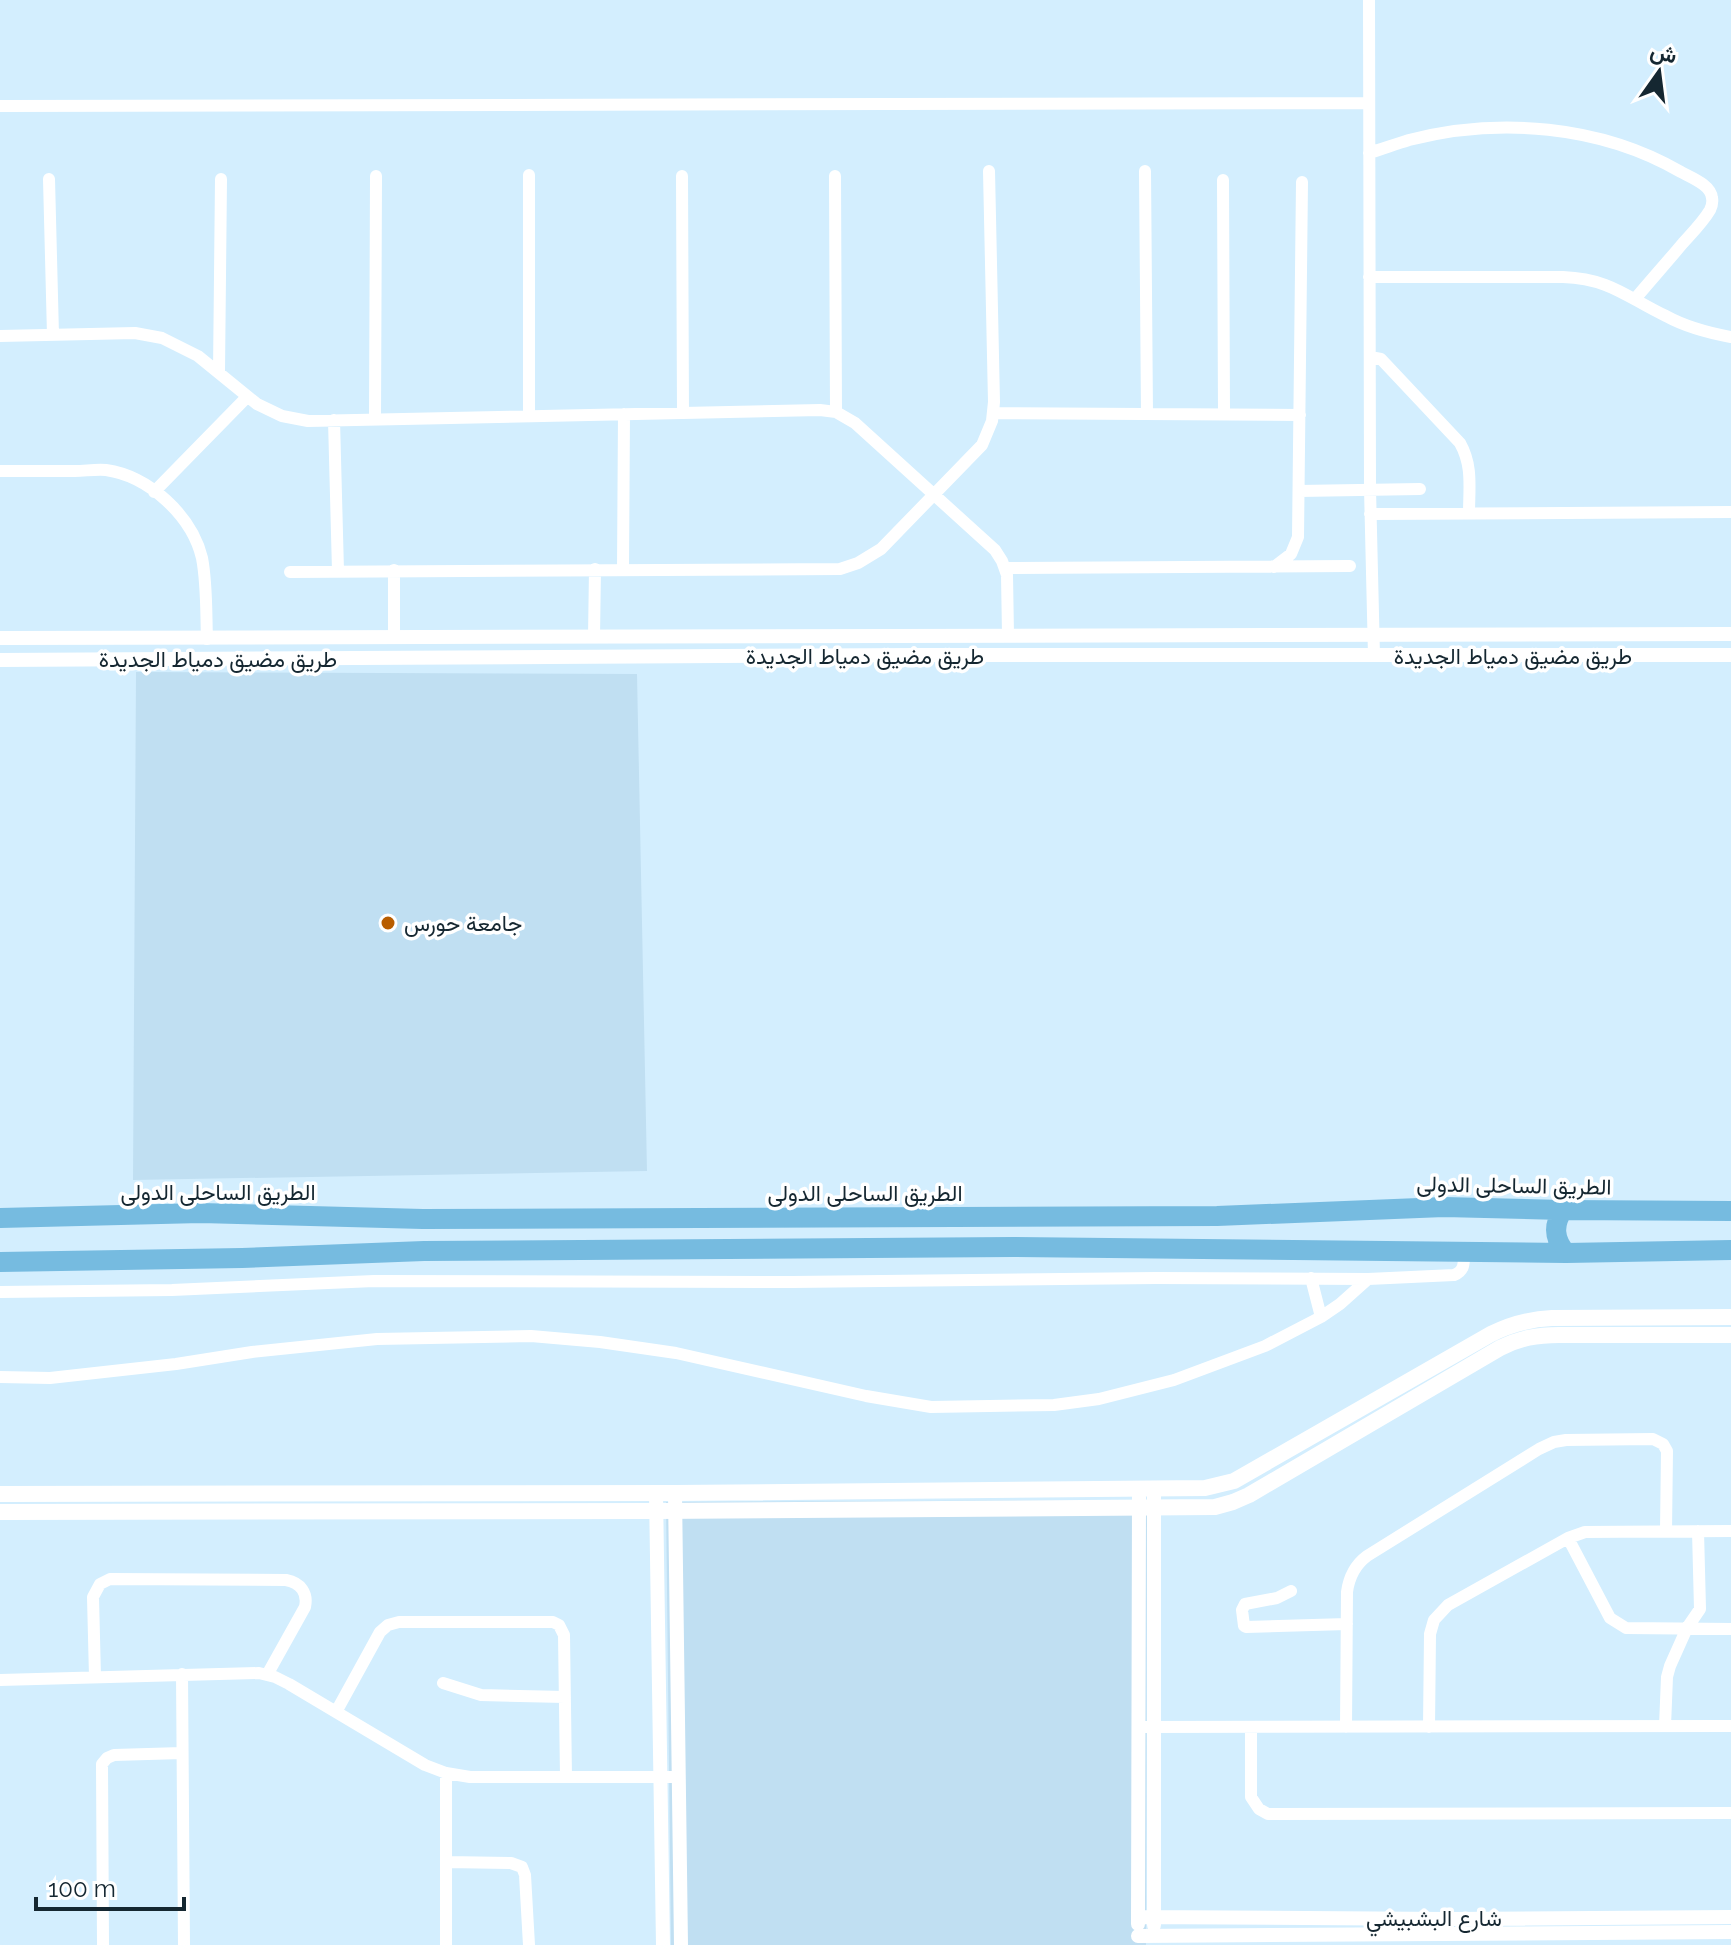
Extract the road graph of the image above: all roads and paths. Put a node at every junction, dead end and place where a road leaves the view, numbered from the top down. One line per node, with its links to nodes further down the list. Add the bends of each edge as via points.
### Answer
1 (1369, 0): 2 (street)
2 (1368, 103): 3 (street); 4 (street)
3 (0, 106)
4 (1369, 153): 15 (street); 16 (street, via 1438,134 1523,128 1608,141 1674,168 1706,186 1712,204)
5 (989, 171): 25 (street)
6 (1145, 171): 27 (street)
7 (529, 175): 30 (street)
8 (376, 176): 32 (street)
9 (682, 176): 24 (street)
10 (835, 176): 23 (street)
11 (49, 179): 17 (street)
12 (221, 179): 21 (street)
13 (1223, 180): 28 (street)
14 (1302, 182): 29 (street)
15 (1369, 277): 16 (street, via 1576,277); 20 (street)
16 (1635, 299): 19 (street, via 1679,322)
17 (53, 335): 18 (street); 21 (street, via 148,335 186,349)
18 (0, 336)
19 (1731, 337)
20 (1370, 357): 34 (street); 41 (street, via 1381,359 1460,443 1468,459)
21 (219, 372): 22 (street)
22 (247, 397): 31 (street, via 282,416); 37 (street)
23 (836, 412): 24 (street); 38 (street)
24 (683, 413): 26 (street)
25 (993, 413): 27 (street); 38 (street, via 982,445)
26 (624, 414): 30 (street); 46 (street)
27 (1147, 414): 28 (street)
28 (1224, 414): 29 (street)
29 (1300, 415): 36 (street)
30 (529, 416): 32 (street)
31 (334, 420): 32 (street); 48 (street)
32 (375, 420)
33 (0, 471): 37 (street, via 106,470)
34 (1370, 489): 35 (street); 36 (street); 40 (street)
35 (1420, 489)
36 (1299, 491): 43 (street, via 1297,543)
37 (154, 492): 58 (street, via 182,516 200,550)
38 (935, 494): 44 (street, via 995,550); 46 (street, via 881,549 840,569)
39 (1731, 512): 41 (street)
40 (1370, 514): 41 (street); 50 (street)
41 (1469, 514)
42 (1350, 566): 43 (street)
43 (1274, 567): 44 (street)
44 (1005, 568): 53 (street)
45 (595, 569): 46 (street); 47 (street); 54 (street)
46 (623, 569)
47 (394, 570): 48 (street); 57 (street)
48 (338, 571): 49 (street)
49 (290, 572)
50 (1373, 634): 51 (street, طريق مضيق دمياط الجديدة); 53 (street, طريق مضيق دمياط الجديدة); 61 (street)
51 (1731, 634)
52 (918, 635): 53 (street, طريق مضيق دمياط الجديدة); 54 (street, طريق مضيق دمياط الجديدة); 59 (street)
53 (1008, 635)
54 (594, 637): 57 (street, طريق مضيق دمياط الجديدة)
55 (0, 638): 56 (street, طريق مضيق دمياط الجديدة)
56 (117, 638): 58 (street, طريق مضيق دمياط الجديدة); 62 (street)
57 (394, 638): 58 (street, طريق مضيق دمياط الجديدة)
58 (207, 639)
59 (919, 655): 61 (street, طريق مضيق دمياط الجديدة); 62 (street, طريق مضيق دمياط الجديدة)
60 (1731, 655): 61 (street, طريق مضيق دمياط الجديدة)
61 (1374, 656)
62 (119, 659): 63 (street, طريق مضيق دمياط الجديدة)
63 (0, 660)
64 (1563, 1210): 65 (highway, الطريق الساحلى الدولى); 66 (highway, الطريق الساحلى الدولى, via 1415,1207 1203,1217 423,1219 201,1213); 69 (highway, via 1555,1232)
65 (1731, 1211)
66 (0, 1218)
67 (1731, 1250): 69 (highway)
68 (1464, 1252): 69 (highway); 70 (highway, via 815,1248); 72 (street, via 1458,1274)
69 (1566, 1253)
70 (0, 1262)
71 (1311, 1278): 72 (street); 73 (street, via 374,1281); 74 (street)
72 (1368, 1279): 74 (street)
73 (0, 1292)
74 (1321, 1317): 77 (street, via 1265,1346 1174,1380 1054,1405 931,1407 676,1353 531,1336 377,1339 65,1376)
75 (1731, 1317): 78 (main road, via 1527,1320 1491,1334 1234,1481 1205,1488)
76 (1731, 1335): 82 (main road, via 1522,1339 1241,1499 1215,1507)
77 (0, 1377)
78 (1147, 1488): 80 (main road); 82 (street)
79 (656, 1493): 80 (main road); 81 (main road); 83 (street)
80 (675, 1493): 84 (street)
81 (0, 1494)
82 (1146, 1508): 84 (main road); 103 (street); 104 (street)
83 (656, 1511): 84 (main road); 85 (main road); 111 (street)
84 (675, 1511): 112 (street)
85 (0, 1512)
86 (1666, 1531): 87 (street); 89 (street, via 1591,1531); 91 (street, via 1667,1451 1660,1442 1554,1442 1362,1560 1347,1587)
87 (1698, 1531): 88 (street); 92 (street, via 1700,1609)
88 (1731, 1531)
89 (1568, 1538): 92 (street, via 1613,1621 1626,1628); 107 (street, via 1438,1614 1430,1634)
90 (1291, 1591): 91 (street, via 1245,1604 1244,1626)
91 (1347, 1624): 106 (street)
92 (1687, 1628): 93 (street); 101 (street, via 1667,1677)
93 (1731, 1629)
94 (182, 1674): 95 (street); 96 (street); 108 (street)
95 (267, 1675): 96 (street, via 305,1607 306,1596 296,1583 110,1579 93,1597); 100 (street)
96 (95, 1677): 97 (street)
97 (0, 1680)
98 (443, 1683): 99 (street, via 481,1695)
99 (565, 1697): 100 (street, via 564,1635 556,1623 399,1622 380,1632); 110 (street)
100 (336, 1712): 109 (street)
101 (1665, 1726): 102 (street); 107 (street)
102 (1731, 1726)
103 (1138, 1727): 104 (street); 115 (street)
104 (1154, 1727): 105 (street); 117 (street)
105 (1251, 1727): 106 (street); 113 (street, via 1251,1797 1268,1814)
106 (1346, 1727): 107 (street)
107 (1429, 1727)
108 (182, 1753): 125 (street, via 114,1755 102,1764); 126 (street)
109 (446, 1773): 110 (street); 114 (street)
110 (566, 1777): 111 (street)
111 (660, 1777): 112 (street); 129 (street)
112 (679, 1777): 130 (street)
113 (1731, 1813)
114 (446, 1862): 127 (street); 128 (street, via 522,1867)
115 (1138, 1917): 117 (street, شارع البشبيشي); 123 (street)
116 (1731, 1917): 120 (street, شارع البشبيشي)
117 (1154, 1918): 118 (street, شارع البشبيشي); 124 (street)
118 (1255, 1918): 119 (street, شارع البشبيشي); 122 (street)
119 (1591, 1932): 120 (street, شارع البشبيشي); 122 (street, شارع البشبيشي)
120 (1610, 1932): 121 (street, شارع البشبيشي)
121 (1731, 1932)
122 (1255, 1935): 124 (street, شارع البشبيشي)
123 (1138, 1940): 124 (street, شارع البشبيشي)
124 (1155, 1940)
125 (103, 1945)
126 (184, 1945)
127 (446, 1945)
128 (529, 1945)
129 (663, 1945)
130 (681, 1945)

